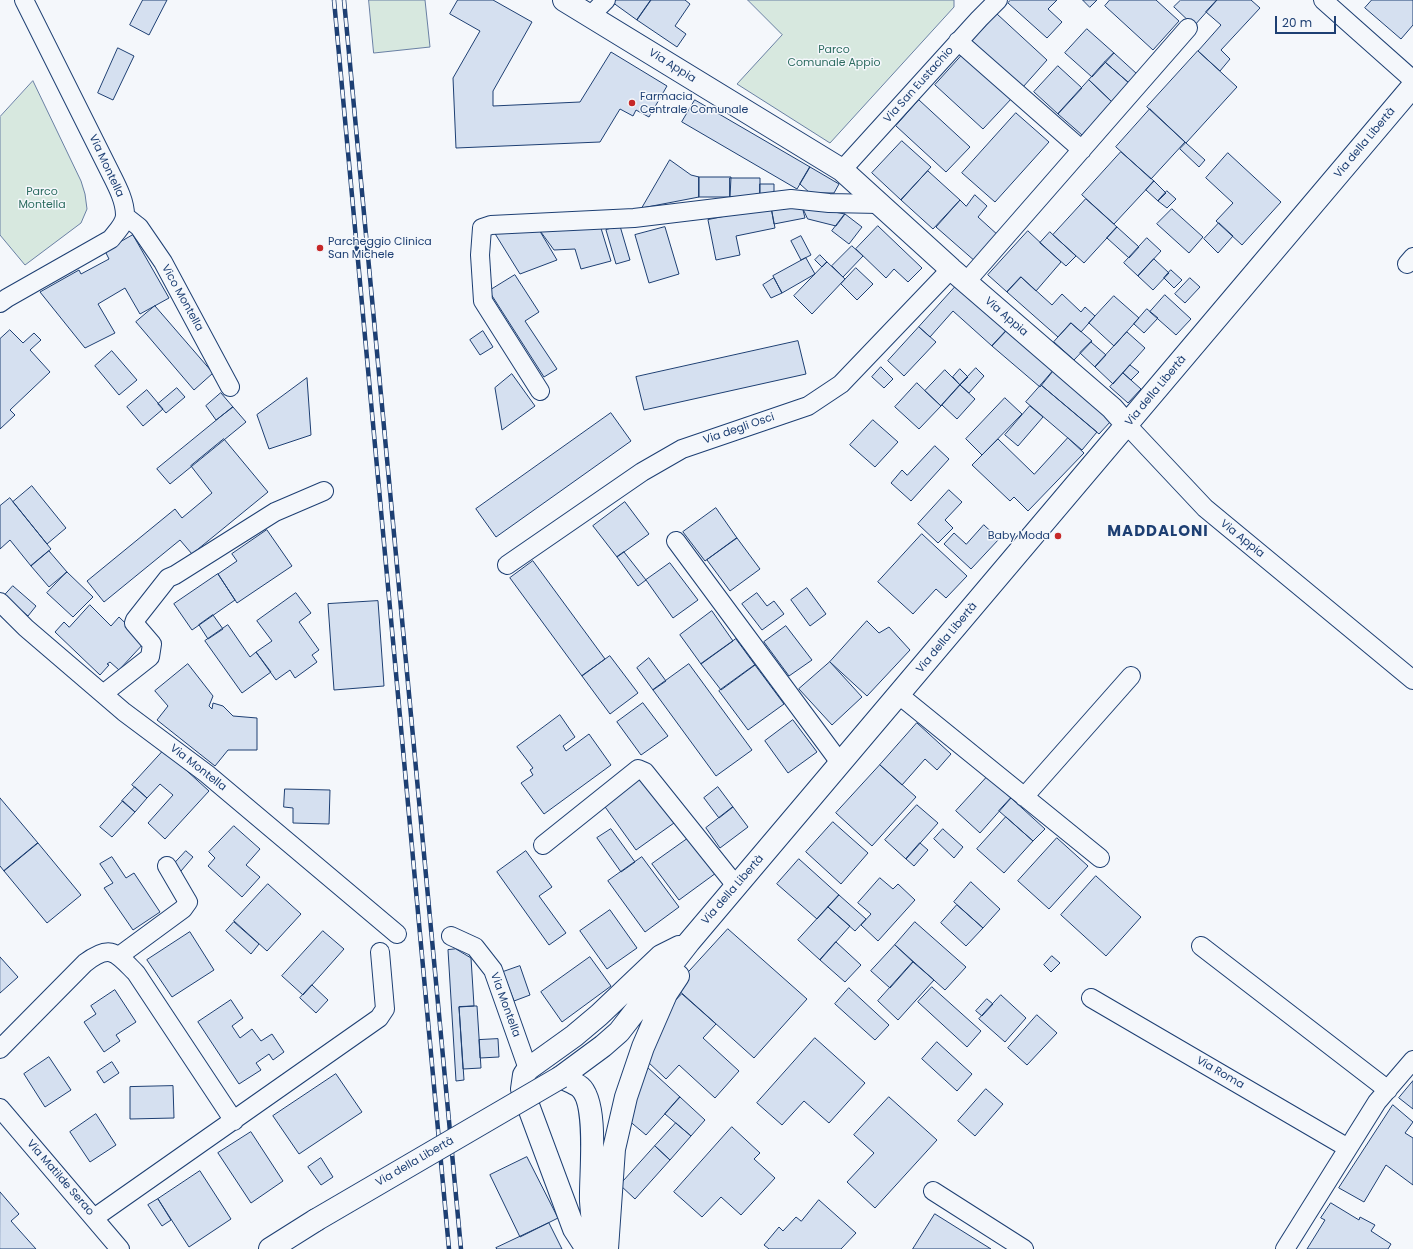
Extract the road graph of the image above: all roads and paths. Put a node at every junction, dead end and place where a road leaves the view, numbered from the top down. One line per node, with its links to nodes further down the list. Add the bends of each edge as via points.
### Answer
1 (24, 0): 14 (street, Via Montella, via 111,174 122,198)
2 (564, 0): 6 (main road, Via Appia)
3 (606, 0): 6 (street)
4 (998, 0): 8 (street, Via San Eustachio)
5 (1323, 0): 9 (street)
6 (590, 16): 12 (main road, Via Appia)
7 (1188, 28): 11 (street, Via degli Osci)
8 (958, 42): 11 (street); 12 (street, Via San Eustachio)
9 (1413, 80)
10 (1410, 95): 19 (main road, Via della Libertà)
11 (1082, 150): 15 (street, Via degli Osci)
12 (842, 170): 13 (main road, Via Appia)
13 (879, 204): 15 (main road, Via Appia); 18 (street, via 791,199 634,218 491,225 482,228 480,255 483,301)
14 (126, 216): 16 (street, via 111,239); 17 (street, Vico Montella, via 139,227 163,262)
15 (959, 275): 19 (main road, Via Appia, via 1112,408); 22 (street, Via degli Osci, via 841,384 808,406 682,449 642,472)
16 (0, 303)
17 (230, 387)
18 (540, 391)
19 (1127, 425): 25 (street, Via Appia, via 1205,508); 27 (main road, Via della Libertà)
20 (324, 491): 26 (street, via 275,512 168,578 134,623 152,644 150,657)
21 (676, 541): 28 (street)
22 (507, 565)
23 (0, 602): 26 (street, Via Montella, via 26,628)
24 (1131, 676): 29 (street)
25 (1413, 680)
26 (103, 694): 34 (street, Via Montella, via 207,774)
27 (899, 695): 28 (main road, Via della Libertà); 29 (street)
28 (841, 764): 33 (main road, Via della Libertà)
29 (1024, 797): 31 (street)
30 (543, 845): 33 (street, via 638,769 645,772)
31 (1100, 858)
32 (167, 866): 39 (street, via 188,902 183,909)
33 (736, 887): 36 (main road, Via della Libertà)
34 (397, 934)
35 (451, 936): 43 (street, Via Montella, via 475,947 492,970)
36 (689, 942): 43 (main road, via 661,956 600,1015); 44 (main road, Via della Libertà, via 619,1032); 55 (main road, via 682,969 666,994 626,1097 614,1149)
37 (1201, 946): 45 (street)
38 (380, 952): 47 (street, via 384,1009 380,1018)
39 (118, 956): 41 (street, via 109,951 97,954 85,963); 47 (street, via 136,973)
40 (1091, 998): 48 (street, Via Roma)
41 (0, 1049)
42 (1413, 1060): 45 (street)
43 (528, 1069): 53 (main road, via 524,1075 522,1089 574,1229)
44 (561, 1078): 52 (main road, Via della Libertà, bridge); 54 (main road, via 580,1087 589,1108 592,1130 591,1199 593,1228)
45 (1388, 1090): 48 (street, via 1377,1102)
46 (0, 1108): 50 (street, Via Matilde Serao)
47 (234, 1121): 50 (street)
48 (1348, 1148): 57 (street)
49 (934, 1191): 56 (street)
50 (94, 1218): 51 (street, Via Matilde Serao)
51 (120, 1249)
52 (270, 1249)
53 (587, 1249)
54 (598, 1249)
55 (607, 1249)
56 (1024, 1249)
57 (1285, 1249)

